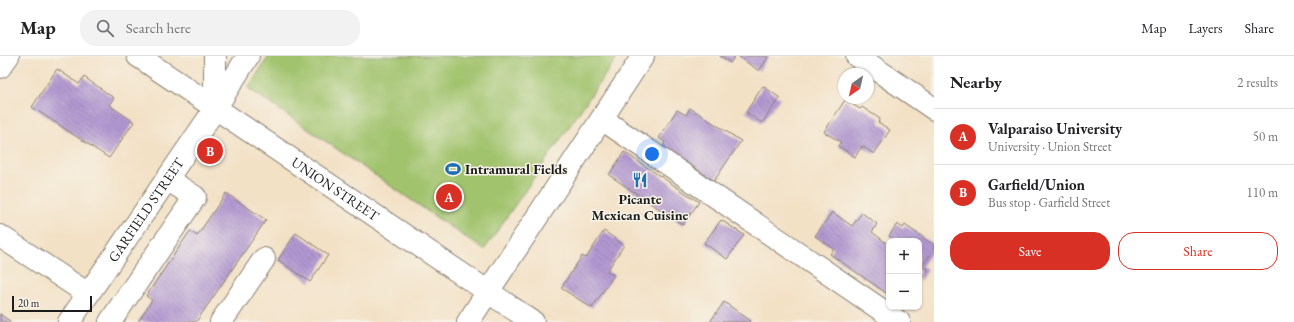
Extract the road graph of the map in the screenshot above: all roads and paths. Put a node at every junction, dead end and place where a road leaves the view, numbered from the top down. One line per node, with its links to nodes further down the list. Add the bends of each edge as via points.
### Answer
1 (8, 56): 7 (street)
2 (138, 56): 8 (street, UNION STREET)
3 (215, 56): 8 (street)
4 (248, 56): 8 (street, GARFIELD STREET)
5 (643, 56): 10 (street)
6 (857, 56): 9 (street)
7 (0, 67)
8 (214, 109): 11 (street, GARFIELD STREET); 14 (street, UNION STREET)
9 (934, 109)
10 (602, 119): 14 (street); 21 (street)
11 (167, 179): 15 (street, GARFIELD STREET); 17 (street, via 194,197)
12 (0, 236): 15 (street)
13 (264, 259): 18 (street)
14 (489, 291): 19 (street); 20 (street, UNION STREET)
15 (88, 294): 16 (street, GARFIELD STREET)
16 (77, 319)
17 (110, 322)
18 (221, 322)
19 (468, 322)
20 (533, 322)
21 (899, 322)

